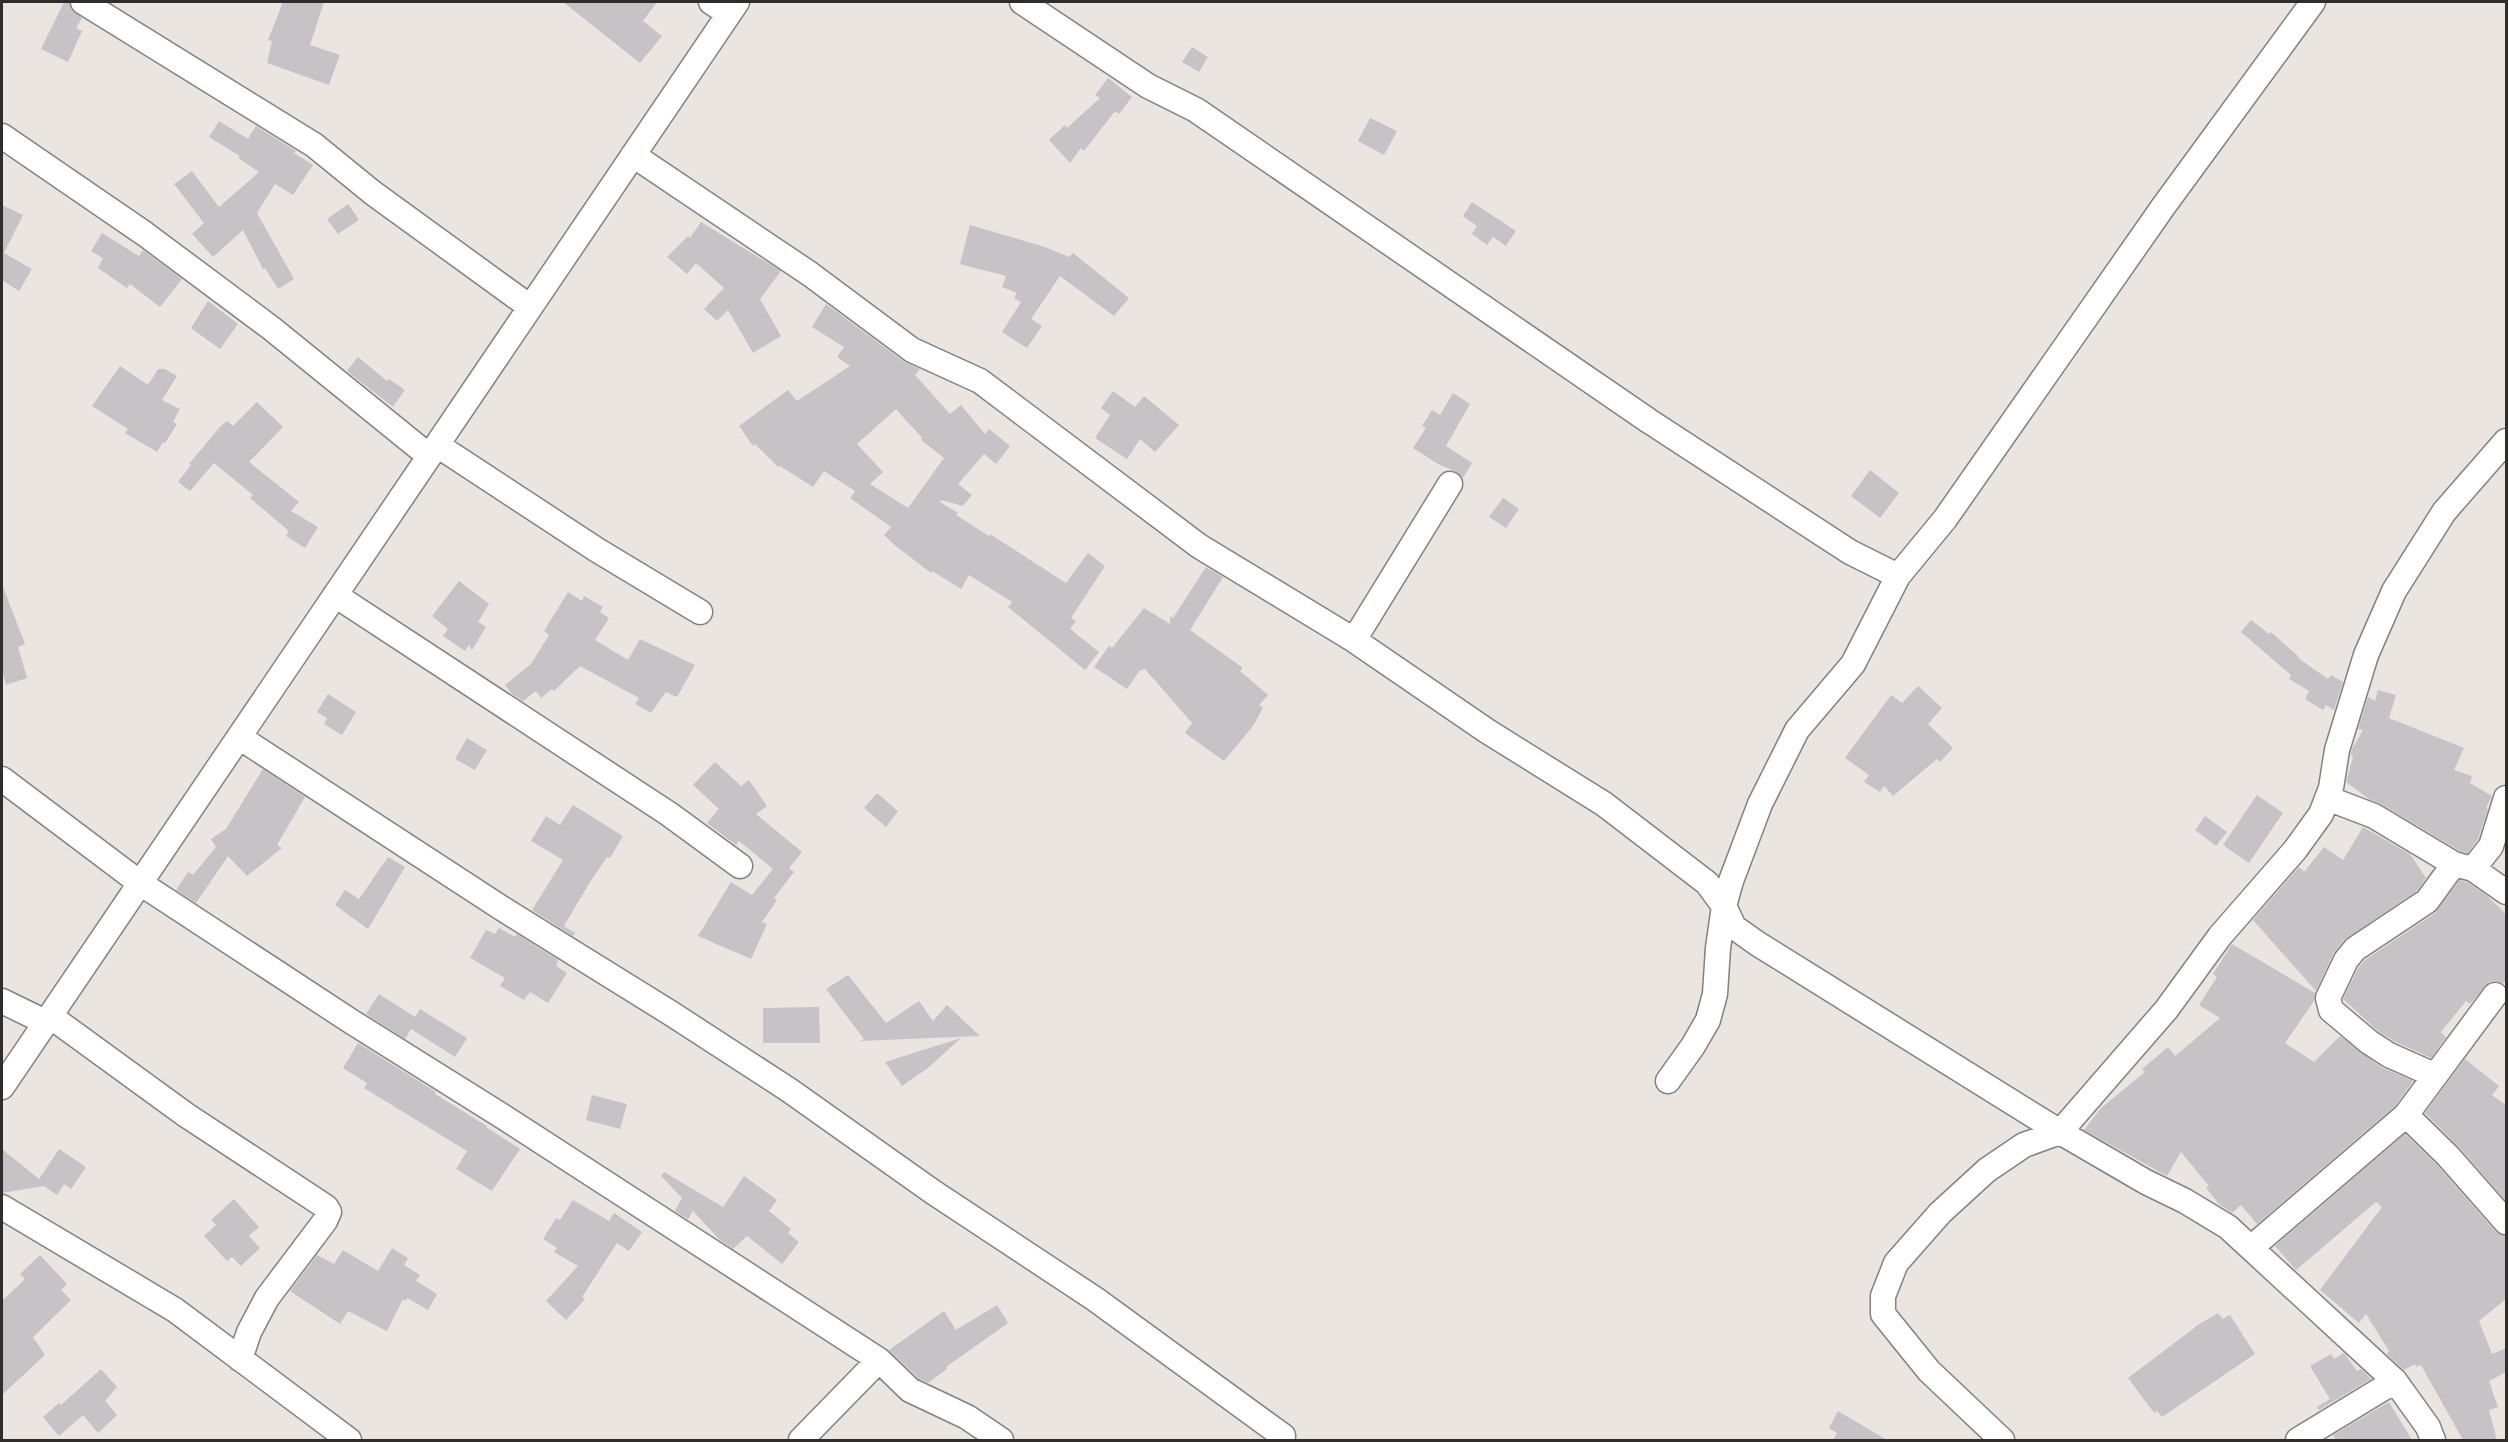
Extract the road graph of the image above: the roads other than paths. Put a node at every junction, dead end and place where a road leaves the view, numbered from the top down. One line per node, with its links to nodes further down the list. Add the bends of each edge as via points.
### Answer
1 (83, 2): 7 (street, via 314,146)
2 (1022, 2): 11 (street, via 1148,86 1196,110 1659,427 1850,552)
3 (2313, 2): 11 (street, via 2163,207 1946,519)
4 (725, 6): 6 (street)
5 (2, 136): 9 (street, via 145,234)
6 (633, 155): 7 (street); 14 (street, via 801,268 912,350 980,381 1199,546)
7 (530, 308): 9 (street)
8 (2506, 441): 17 (street, via 2444,512 2394,591 2366,656 2337,750)
9 (433, 450): 12 (street); 13 (street)
10 (1450, 484): 14 (street)
11 (1898, 576): 23 (street, via 1853,664 1797,730 1760,804)
12 (335, 595): 15 (street); 19 (street, via 669,814)
13 (700, 612)
14 (1354, 640): 23 (street, via 1487,731 1604,804 1707,883)
15 (239, 737): 21 (street); 38 (street, via 789,1090 933,1192 1095,1299)
16 (2, 779): 21 (street)
17 (2327, 798): 20 (street, via 2374,816); 31 (street, via 2321,814 2295,850 2246,904 2166,1011)
18 (2506, 798): 20 (street, via 2491,846)
19 (740, 866)
20 (2464, 866): 22 (street); 27 (street, via 2427,901 2355,949 2328,998 2331,1010 2369,1042)
21 (140, 883): 26 (street); 36 (street)
22 (2506, 892)
23 (1724, 906): 28 (street, via 1715,994 1708,1020); 31 (street, via 1734,927 1758,944)
24 (2495, 995): 27 (street)
25 (2, 1001): 26 (street)
26 (48, 1019): 29 (street); 35 (street, via 329,1212 257,1316)
27 (2434, 1075): 30 (street)
28 (1668, 1081)
29 (2, 1087)
30 (2406, 1115): 33 (street); 34 (street)
31 (2060, 1132): 34 (street, via 2185,1201); 42 (street, via 2025,1144 1987,1170 1940,1213 1896,1263 1883,1296 1883,1314 1905,1343)
32 (2, 1207): 35 (street, via 175,1310)
33 (2506, 1222)
34 (2252, 1247): 37 (street)
35 (240, 1359): 39 (street)
36 (879, 1360): 40 (street); 41 (street, via 910,1390 967,1417)
37 (2395, 1381): 43 (street); 44 (street)
38 (1283, 1436)
39 (349, 1440)
40 (801, 1440)
41 (1001, 1440)
42 (2002, 1440)
43 (2298, 1440)
44 (2433, 1440)

